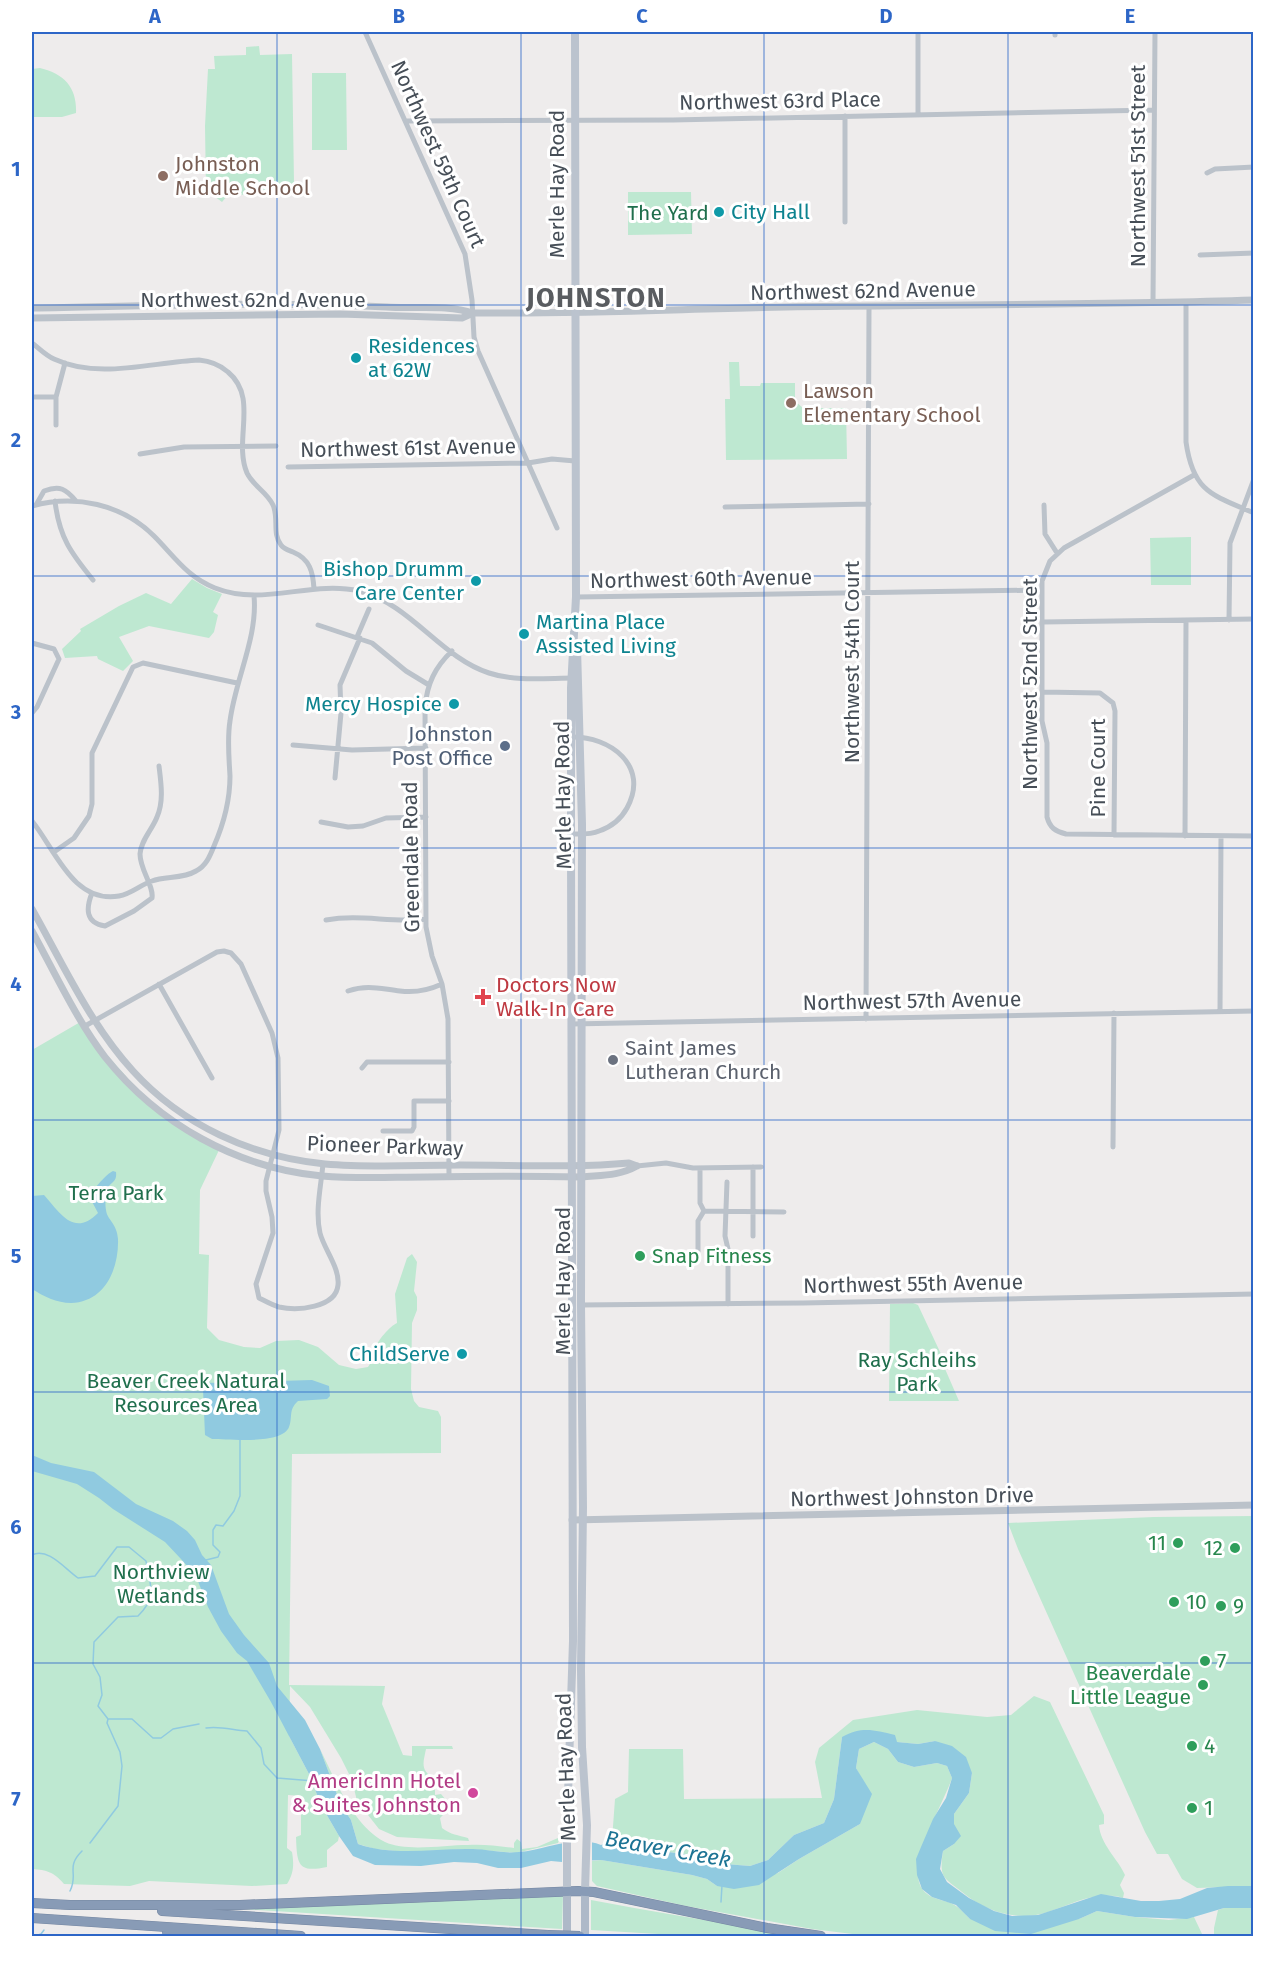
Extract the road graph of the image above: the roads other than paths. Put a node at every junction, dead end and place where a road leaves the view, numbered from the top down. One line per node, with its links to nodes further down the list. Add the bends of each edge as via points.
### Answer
1 (365, 32): 9 (street, Northwest 59th Court)
2 (575, 32): 8 (main road, Merle Hay Road)
3 (918, 32): 6 (street)
4 (1155, 32): 5 (street, Northwest 51st Street)
5 (1154, 110): 6 (street, Northwest 63rd Place); 16 (street, Northwest 51st Street)
6 (918, 114): 7 (street, Northwest 63rd Place)
7 (845, 116): 8 (street, Northwest 63rd Place); 12 (street)
8 (575, 119): 9 (street, Northwest 63rd Place); 21 (main road, Merle Hay Road)
9 (406, 121): 20 (street, Northwest 59th Court, via 465,254)
10 (1254, 167): 11 (street)
11 (1207, 173)
12 (845, 222)
13 (1254, 254): 14 (street)
14 (1200, 255)
15 (1254, 300): 17 (street, Northwest 62nd Avenue)
16 (1153, 302): 17 (street, Northwest 62nd Avenue); 18 (street, Northwest 62nd Avenue)
17 (1186, 302): 38 (street, via 1186,442)
18 (869, 306): 21 (street, Northwest 62nd Avenue); 42 (street, Northwest 54th Court)
19 (32, 308): 20 (street, Northwest 62nd Avenue, via 335,305 460,308)
20 (473, 313): 21 (street, Northwest 62nd Avenue); 22 (street, Northwest 62nd Avenue, via 462,318 340,314); 36 (street, Northwest 59th Court, via 478,351)
21 (575, 313): 35 (main road, Merle Hay Road)
22 (32, 318)
23 (32, 343): 25 (street)
24 (32, 349): 25 (street)
25 (40, 351): 27 (street)
26 (1254, 360): 30 (street)
27 (65, 363): 29 (street); 32 (street, via 96,369 193,360 220,366 232,375 243,395)
28 (32, 397): 29 (street)
29 (56, 397): 31 (street)
30 (1254, 404)
31 (56, 425)
32 (242, 446): 33 (street); 34 (street, via 184,447); 51 (street, via 248,473 273,506 278,540 282,547 308,563)
33 (276, 446)
34 (140, 454)
35 (575, 461): 36 (street, Northwest 61st Avenue); 55 (main road, Merle Hay Road)
36 (528, 463): 37 (street, Northwest 61st Avenue); 48 (street, Northwest 59th Court)
37 (288, 467)
38 (1194, 475): 46 (street, via 1214,496); 49 (street)
39 (1254, 479): 46 (street)
40 (55, 501): 41 (street); 43 (street); 50 (street, via 65,542)
41 (76, 501): 43 (street, via 67,490 56,487 44,491); 54 (street, via 112,509 133,520 200,581 229,593)
42 (869, 504): 45 (street); 53 (street, Northwest 54th Court)
43 (34, 505)
44 (1044, 505): 49 (street, Northwest 52nd Street, via 1045,534)
45 (725, 507)
46 (1242, 508): 47 (street); 58 (street, via 1230,546)
47 (1254, 513)
48 (557, 528)
49 (1057, 553): 52 (street, Northwest 52nd Street, via 1047,567)
50 (93, 580)
51 (314, 589): 54 (street); 64 (street, via 349,589 380,599)
52 (1042, 590): 53 (street, Northwest 60th Avenue); 60 (street, Northwest 52nd Street)
53 (868, 592): 55 (street, Northwest 60th Avenue); 100 (street, Northwest 54th Court)
54 (254, 596): 66 (street, via 253,624)
55 (576, 597): 65 (main road, Merle Hay Road)
56 (369, 609): 62 (street)
57 (1254, 619): 58 (street)
58 (1229, 620): 59 (street)
59 (1186, 621): 60 (street); 83 (street)
60 (1043, 622): 68 (street, Northwest 52nd Street)
61 (318, 625): 62 (street)
62 (359, 638): 67 (street, via 380,648); 74 (street, via 340,685)
63 (32, 643): 69 (street, via 54,649 59,659)
64 (452, 651): 65 (street, via 469,664 498,676); 67 (street, Greendale Road, via 441,661)
65 (575, 678): 70 (main road, Merle Hay Road); 71 (main road, Merle Hay Road)
66 (237, 683): 86 (street, via 143,663 133,667 92,753 92,804 88,816 74,838); 87 (street, via 228,736 227,809 211,854 204,866 193,873)
67 (429, 685): 73 (street, Greendale Road)
68 (1042, 692): 82 (street, Northwest 52nd Street, via 1049,825 1066,834); 82 (street, Pine Court, via 1100,693 1113,702)
69 (32, 713)
70 (571, 737): 71 (street); 80 (main road, Merle Hay Road)
71 (581, 737): 81 (main road, Merle Hay Road); 81 (street, via 602,741 620,753 633,783 630,802 618,820 600,831)
72 (293, 745): 74 (street)
73 (426, 748): 74 (street); 77 (street, Greendale Road)
74 (338, 749): 76 (street)
75 (159, 766): 87 (street, via 159,814 140,855)
76 (335, 778)
77 (426, 817): 79 (street, via 386,818 348,827); 90 (street, Greendale Road)
78 (32, 821): 86 (street)
79 (321, 822)
80 (571, 834): 81 (street); 102 (main road, Merle Hay Road)
81 (582, 834): 103 (main road, Merle Hay Road)
82 (1114, 835): 83 (street)
83 (1185, 836): 84 (street)
84 (1221, 836): 85 (street); 97 (street)
85 (1254, 836)
86 (54, 852): 88 (street, via 73,880)
87 (148, 882): 88 (street, via 120,896); 88 (street, via 152,891 149,901 108,925 94,923 88,916)
88 (92, 893)
89 (32, 909): 92 (street, Pioneer Parkway)
90 (426, 919): 91 (street, via 398,921 358,916); 95 (street, Greendale Road, via 428,942)
91 (326, 920)
92 (39, 923): 93 (street); 101 (street, Pioneer Parkway)
93 (32, 930): 104 (street, Pioneer Parkway)
94 (159, 984): 101 (street); 107 (street); 111 (street, via 217,952 231,953 242,964 272,1033 278,1058 280,1118)
95 (442, 984): 96 (street, via 417,991 369,986); 105 (street, Greendale Road)
96 (348, 992)
97 (1220, 1011): 98 (street, Northwest 57th Avenue); 99 (street, Northwest 57th Avenue)
98 (1254, 1011)
99 (1114, 1013): 100 (street, Northwest 57th Avenue); 110 (street)
100 (866, 1019): 103 (street, Northwest 57th Avenue)
101 (94, 1021): 104 (street); 111 (street, Pioneer Parkway, via 134,1072 179,1112 232,1142)
102 (571, 1024): 103 (street, Northwest 57th Avenue); 115 (main road, Merle Hay Road)
103 (583, 1024): 116 (main road, Merle Hay Road)
104 (85, 1026): 114 (street, Pioneer Parkway, via 126,1081 174,1122 228,1152)
105 (449, 1062): 106 (street, via 367,1062); 108 (street, Greendale Road)
106 (362, 1068)
107 (212, 1077)
108 (449, 1101): 109 (street, via 414,1101 412,1131); 113 (street, Greendale Road)
109 (384, 1131)
110 (1113, 1147)
111 (273, 1155): 112 (street, Pioneer Parkway); 114 (street)
112 (323, 1164): 113 (street, Pioneer Parkway); 121 (street)
113 (448, 1165): 115 (street, Pioneer Parkway); 122 (street, Greendale Road)
114 (271, 1166): 121 (street, Pioneer Parkway); 121 (street, via 266,1191 273,1233 255,1288 259,1298 280,1307 319,1304 336,1293 337,1276 320,1231)
115 (571, 1166): 116 (street, Pioneer Parkway); 123 (main road, Merle Hay Road)
116 (582, 1166): 117 (street, Pioneer Parkway); 124 (main road, Merle Hay Road)
117 (637, 1166): 120 (street, Pioneer Parkway, via 666,1163); 124 (street, Pioneer Parkway, via 627,1172)
118 (753, 1167): 119 (street, Pioneer Parkway); 120 (street, Pioneer Parkway); 128 (street)
119 (761, 1167)
120 (700, 1168): 126 (street, via 700,1203)
121 (322, 1176): 122 (street, Pioneer Parkway)
122 (448, 1177): 123 (street, Pioneer Parkway)
123 (572, 1177): 124 (street, Pioneer Parkway); 134 (main road, Merle Hay Road)
124 (582, 1177): 134 (main road, Merle Hay Road)
125 (727, 1182): 127 (street)
126 (704, 1210): 127 (street); 131 (street, via 698,1221)
127 (727, 1212): 128 (street); 133 (street)
128 (753, 1212): 129 (street); 130 (street)
129 (784, 1212)
130 (753, 1236)
131 (698, 1251)
132 (1254, 1294): 133 (street, Northwest 55th Avenue)
133 (728, 1304): 134 (street, Northwest 55th Avenue)
134 (577, 1306): 136 (main road, Merle Hay Road); 137 (main road, Merle Hay Road)
135 (1254, 1505): 137 (street, Northwest Johnston Drive)
136 (572, 1520): 137 (street, Northwest Johnston Drive); 138 (main road, Merle Hay Road, via 573,1670)
137 (583, 1520): 139 (main road, Merle Hay Road, via 581,1706 587,1826)
138 (567, 1891): 139 (highway); 141 (highway, via 240,1905); 146 (main road, Merle Hay Road)
139 (585, 1891): 148 (main road, Merle Hay Road); 149 (highway)
140 (32, 1903): 141 (highway)
141 (66, 1905): 147 (highway, bridge)
142 (32, 1918): 143 (highway)
143 (129, 1924): 144 (highway); 145 (highway)
144 (197, 1936)
145 (301, 1936)
146 (567, 1936)
147 (580, 1936)
148 (585, 1936)
149 (821, 1936)

